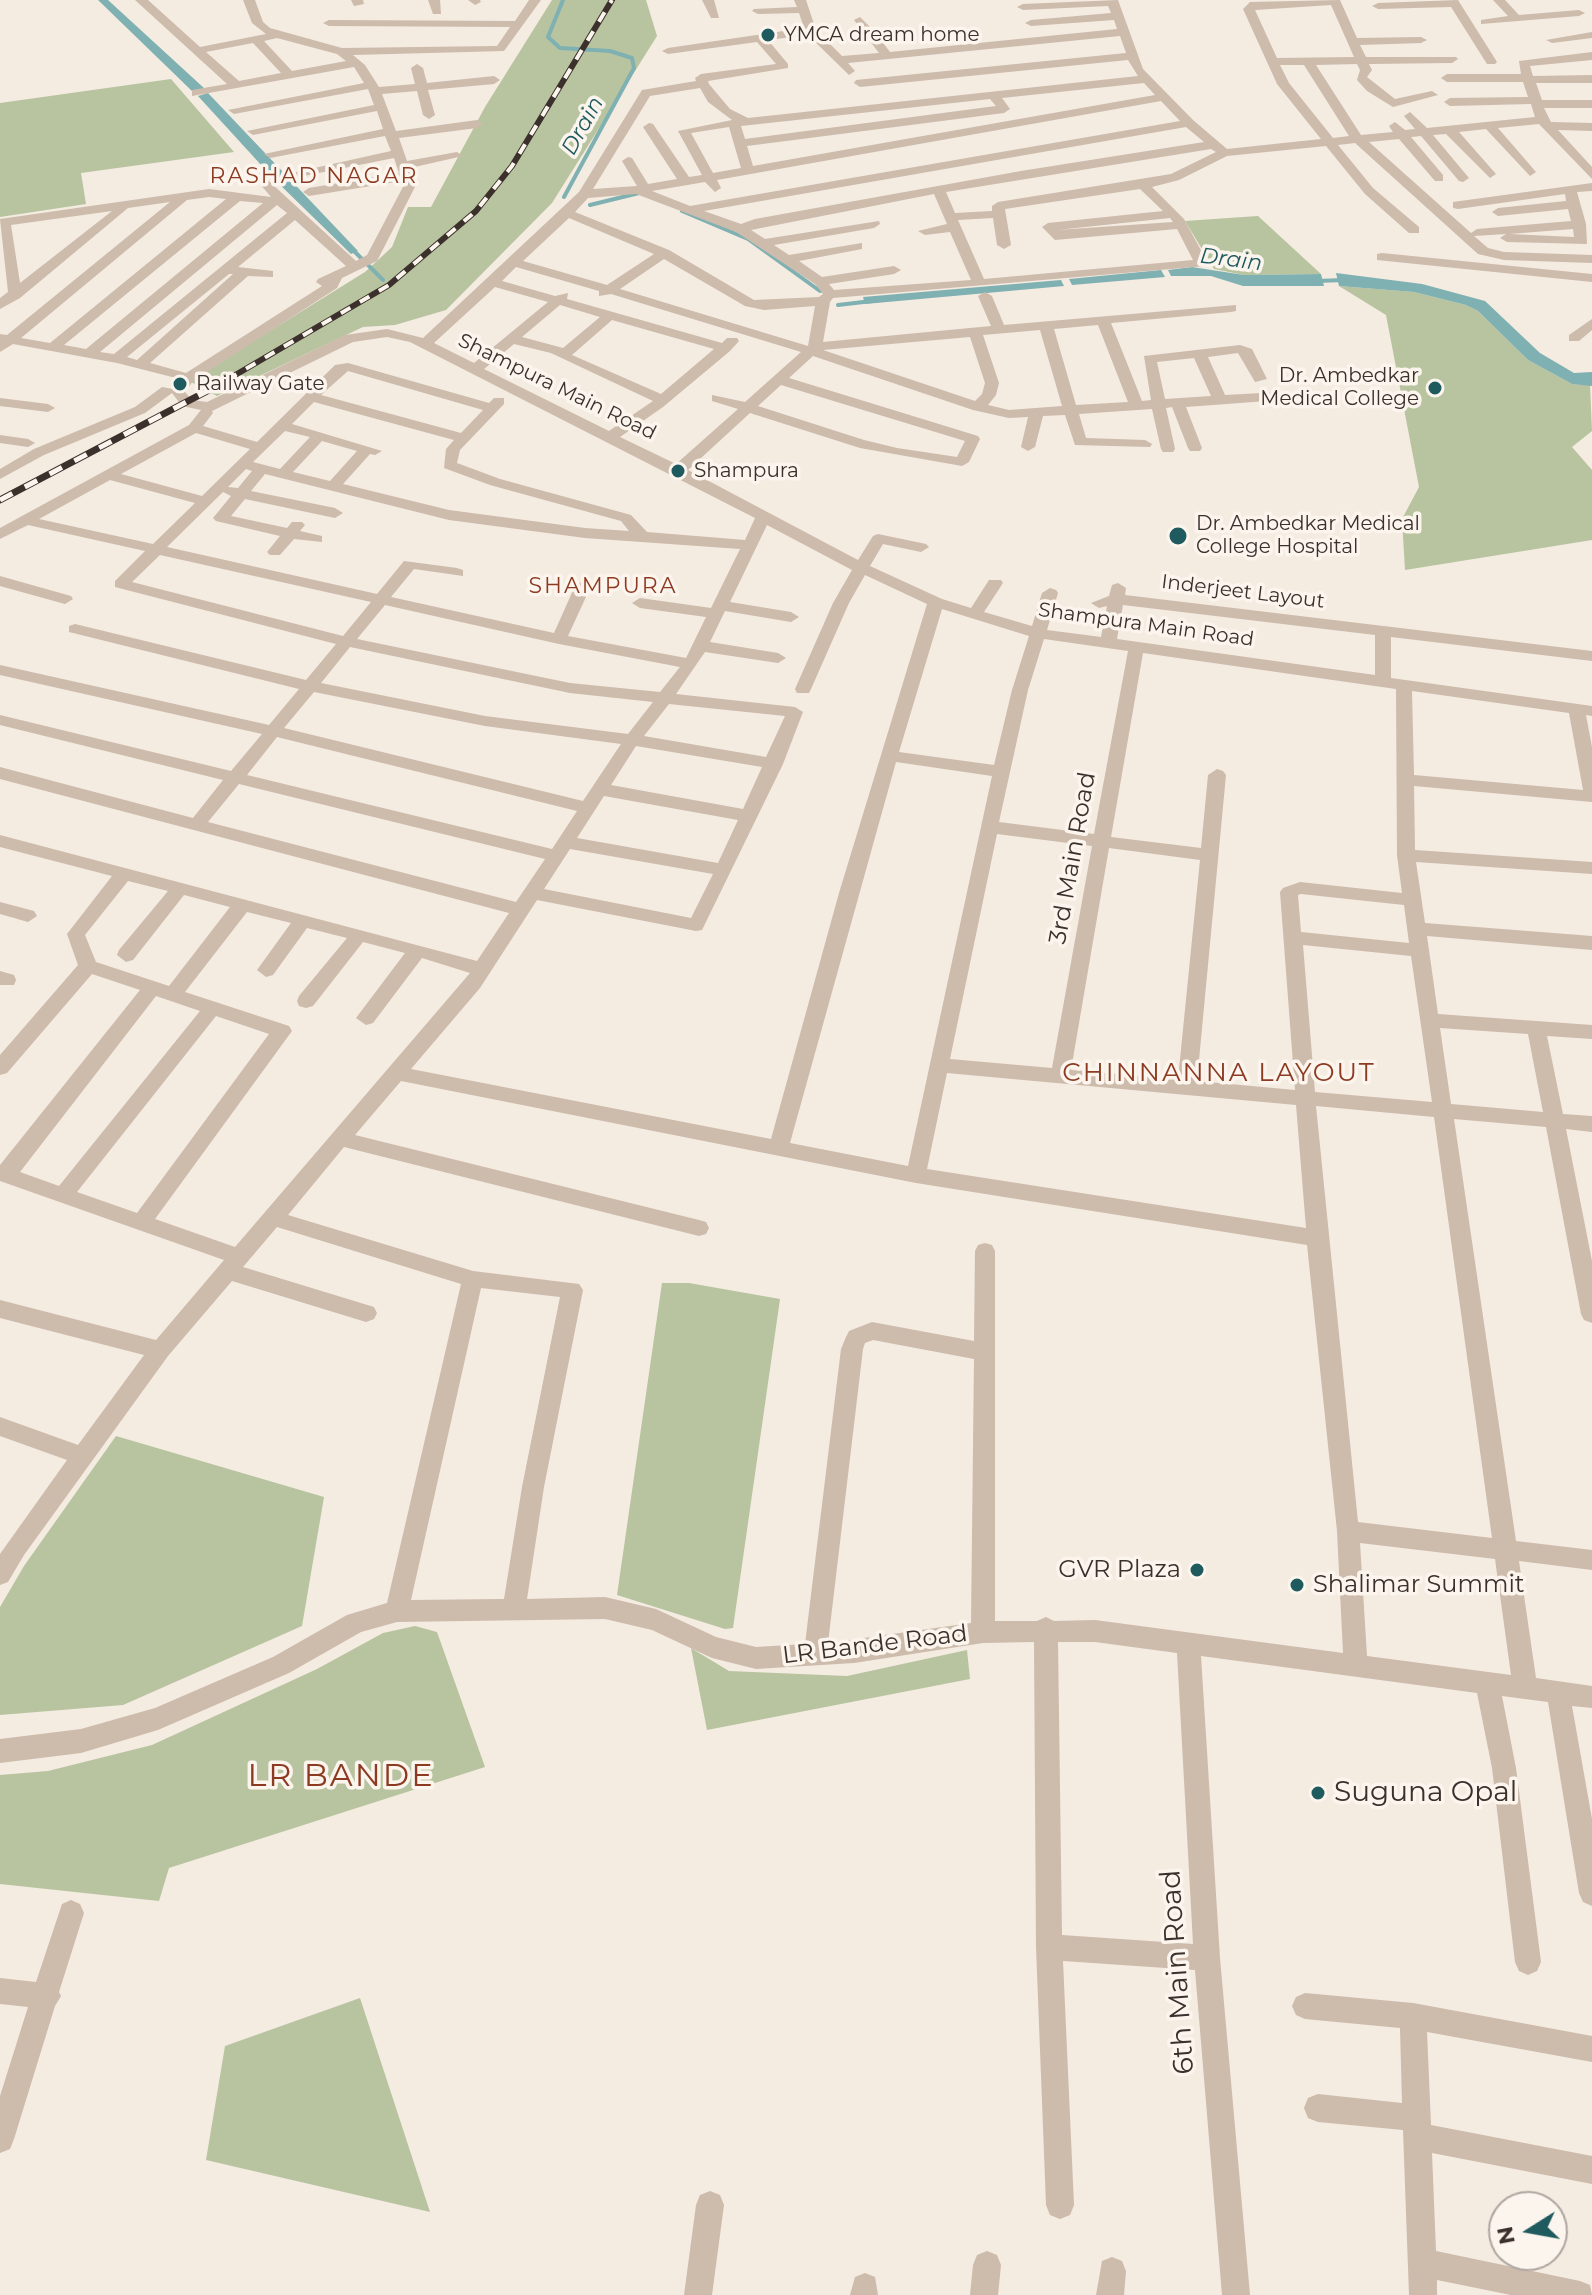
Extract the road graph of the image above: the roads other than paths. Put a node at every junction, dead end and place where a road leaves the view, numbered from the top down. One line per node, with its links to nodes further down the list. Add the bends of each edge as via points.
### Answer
1 (141, 0): 36 (street)
2 (249, 0): 28 (street, via 258,23)
3 (535, 0): 23 (street)
4 (708, 0): 16 (street)
5 (1499, 0): 18 (street)
6 (1563, 0): 15 (street)
7 (1112, 1): 13 (street); 17 (street)
8 (1271, 1): 9 (street); 45 (street, via 1245,6)
9 (1334, 1): 35 (street)
10 (1454, 2): 12 (street); 48 (street)
11 (801, 5): 14 (street); 25 (street)
12 (1378, 6)
13 (1023, 7)
14 (758, 11)
15 (1579, 13): 18 (street); 24 (street)
16 (715, 16)
17 (1118, 16): 22 (street); 27 (street)
18 (1516, 19): 20 (street)
19 (860, 20): 30 (street)
20 (1485, 22)
21 (329, 23): 23 (street)
22 (1031, 23)
23 (518, 24): 37 (street, via 500,49)
24 (1592, 24)
25 (811, 31): 31 (street); 44 (street)
26 (908, 31): 30 (street)
27 (1123, 32): 40 (street); 41 (street)
28 (277, 35): 32 (street); 39 (street)
29 (1592, 35): 34 (street)
30 (872, 37): 40 (street)
31 (760, 38): 38 (street); 59 (street, via 784,66 701,78)
32 (257, 40): 36 (street); 52 (street)
33 (1421, 40): 35 (street)
34 (1552, 40)
35 (1352, 42): 47 (street)
36 (200, 50): 58 (street)
37 (456, 50): 39 (street); 51 (street)
38 (668, 51)
39 (341, 52): 49 (street)
40 (887, 56): 44 (street)
41 (1131, 56): 54 (street); 57 (street)
42 (1592, 56): 62 (street, via 1523,63)
43 (1452, 59): 47 (street)
44 (840, 60): 57 (street)
45 (1273, 62): 46 (street); 90 (street, via 1283,84)
46 (1308, 62): 47 (street); 89 (street)
47 (1361, 62): 68 (street, via 1366,70 1361,77 1388,102)
48 (1491, 62)
49 (356, 63): 52 (street); 61 (street)
50 (417, 68): 60 (street)
51 (457, 68)
52 (289, 75): 58 (street)
53 (1447, 78): 62 (street)
54 (1146, 79): 65 (street); 67 (street)
55 (1592, 79): 62 (street)
56 (494, 80): 60 (street)
57 (860, 83): 72 (street)
58 (235, 84): 64 (street)
59 (703, 84): 77 (street); 115 (street, via 641,96)
60 (420, 87): 61 (street); 74 (street)
61 (373, 88): 71 (street); 73 (street)
62 (1533, 91): 63 (street); 69 (street); 70 (street); 79 (street)
63 (1484, 92)
64 (196, 93)
65 (993, 95): 72 (street); 91 (street, via 1004,109)
66 (1432, 95): 68 (street)
67 (1165, 97): 78 (street); 99 (street)
68 (1411, 100): 85 (street)
69 (1450, 102)
70 (1592, 104)
71 (381, 107): 86 (street); 88 (street)
72 (877, 107): 77 (street)
73 (234, 110)
74 (429, 115)
75 (1434, 119): 84 (street)
76 (1390, 120): 87 (street)
77 (739, 122): 91 (street); 105 (street, via 684,131)
78 (1189, 123): 92 (street); 119 (street)
79 (1545, 123): 81 (street); 83 (street); 96 (street)
80 (477, 124): 88 (street)
81 (1488, 124): 84 (street); 100 (street)
82 (649, 127): 108 (street)
83 (1592, 127)
84 (1446, 128): 85 (street); 101 (street)
85 (1423, 130): 87 (street); 107 (street)
86 (253, 131)
87 (1401, 132): 89 (street); 106 (street)
88 (390, 133): 94 (street); 98 (street)
89 (1356, 137): 90 (street); 142 (street, via 1483,251)
90 (1329, 141): 93 (street); 132 (street, via 1369,191)
91 (740, 143): 99 (street)
92 (1211, 145): 93 (street); 113 (street)
93 (1224, 153): 109 (street, via 1175,177)
94 (270, 154)
95 (457, 156): 98 (street)
96 (1585, 159): 103 (street)
97 (628, 161): 111 (street)
98 (403, 165): 102 (street); 114 (street); 144 (street, via 410,185)
99 (748, 169): 105 (street)
100 (1530, 172)
101 (1490, 174)
102 (289, 175)
103 (1592, 175)
104 (260, 177): 118 (street)
105 (710, 177): 108 (street); 119 (street)
106 (1439, 178)
107 (1463, 178)
108 (685, 181): 111 (street)
109 (1143, 185): 125 (street, via 1000,205); 126 (street)
110 (1592, 187): 112 (street)
111 (640, 189): 115 (street); 122 (street)
112 (1570, 189): 120 (street); 120 (street, via 1462,210)
113 (939, 191): 127 (street); 131 (street)
114 (309, 192)
115 (584, 194): 124 (street)
116 (236, 197): 117 (street, via 209,193); 118 (street); 174 (street)
117 (184, 198): 121 (street); 172 (street)
118 (279, 202): 123 (street); 177 (street)
119 (721, 203): 122 (street)
120 (1575, 204): 130 (street)
121 (124, 207): 128 (street); 156 (street)
122 (690, 209): 131 (street)
123 (295, 213): 144 (street); 145 (street)
124 (567, 213): 139 (street); 143 (street)
125 (999, 214): 127 (street); 137 (street)
126 (1178, 220): 126 (street, via 1048,227 1055,236); 155 (street, via 1201,263)
127 (953, 222): 133 (street); 155 (street)
128 (2, 223): 156 (street)
129 (874, 224): 136 (street)
130 (1580, 224): 134 (street); 135 (street, via 1581,241)
131 (741, 229): 136 (street)
132 (1414, 230)
133 (925, 231)
134 (1477, 233)
135 (1507, 238)
136 (763, 243): 141 (street)
137 (1004, 245)
138 (857, 246): 141 (street)
139 (664, 253): 154 (street); 160 (street)
140 (1382, 257): 150 (street)
141 (788, 259): 152 (street)
142 (1592, 259)
143 (513, 262): 151 (street); 153 (street)
144 (363, 264): 149 (street, Shampura Main Road)
145 (226, 269): 147 (street); 180 (street)
146 (894, 270): 152 (street)
147 (244, 271): 148 (street); 181 (street)
148 (268, 274)
149 (336, 278): 173 (street, Shampura Main Road, via 188,378 178,392 187,403 209,407 363,334 387,333); 183 (street, Shampura Main Road)
150 (1592, 278)
151 (581, 281): 154 (street); 158 (street)
152 (820, 281): 157 (street)
153 (492, 282): 158 (street); 173 (street)
154 (609, 290): 161 (street); 167 (street)
155 (982, 290): 157 (street); 168 (street)
156 (15, 295): 159 (street)
157 (827, 298): 160 (street); 176 (street)
158 (557, 301): 161 (street); 171 (street)
159 (0, 305)
160 (764, 306): 167 (street)
161 (582, 307): 163 (street)
162 (1231, 308): 164 (street)
163 (610, 315): 175 (street); 179 (street, via 570,351)
164 (1103, 320): 166 (street); 196 (street)
165 (1592, 323): 170 (street)
166 (1046, 326): 168 (street); 201 (street)
167 (745, 329): 175 (street); 176 (street)
168 (999, 330): 169 (street)
169 (975, 332): 176 (street); 197 (street, via 992,383)
170 (1574, 338)
171 (512, 339): 179 (street); 182 (street)
172 (3, 341): 174 (street)
173 (422, 344): 182 (street, Shampura Main Road); 202 (street, Shampura Main Road, via 371,340 351,345)
174 (55, 346): 177 (street)
175 (725, 348): 191 (street)
176 (813, 349): 184 (street); 197 (street)
177 (90, 353): 180 (street)
178 (1199, 353): 185 (street, via 1244,350); 192 (street); 195 (street, via 1149,359)
179 (558, 354): 191 (street)
180 (117, 359): 181 (street)
181 (140, 365): 183 (street)
182 (474, 370): 186 (street, Shampura Main Road)
183 (180, 375): 187 (street, Shampura Main Road)
184 (777, 379): 200 (street); 205 (street)
185 (1260, 379)
186 (510, 388): 199 (street); 208 (street, Shampura Main Road)
187 (167, 390): 202 (street, via 178,407); 221 (street, Shampura Main Road, via 140,410 39,452)
188 (310, 396): 199 (street, via 336,370 348,367); 204 (street); 209 (street)
189 (1280, 396): 192 (street)
190 (717, 398): 200 (street)
191 (663, 400): 208 (street)
192 (1220, 400): 194 (street)
193 (0, 402): 198 (street)
194 (1177, 403): 195 (street); 215 (street)
195 (1159, 405): 196 (street); 216 (street)
196 (1137, 406): 201 (street)
197 (978, 407): 205 (street)
198 (48, 408)
199 (492, 408): 209 (street)
200 (746, 408): 205 (street, via 860,444 962,462); 219 (street)
201 (1073, 411): 203 (street); 212 (street, via 1080,442)
202 (206, 413): 206 (street)
203 (1036, 414): 205 (street); 214 (street)
204 (281, 425): 207 (street); 213 (street)
205 (984, 425)
206 (194, 428): 213 (street); 222 (street)
207 (319, 436): 220 (street); 223 (street, via 369,452)
208 (610, 437): 219 (street, Shampura Main Road)
209 (464, 438): 235 (street, via 449,455 453,467 626,518)
210 (0, 439): 211 (street)
211 (28, 443)
212 (1145, 444)
213 (259, 447): 217 (street)
214 (1028, 447)
215 (1195, 448)
216 (1168, 449)
217 (243, 464): 218 (street); 224 (street)
218 (262, 468): 220 (street); 225 (street)
219 (678, 471): 230 (street, Shampura Main Road)
220 (284, 473): 223 (street)
221 (0, 475)
222 (108, 475): 226 (street); 231 (street)
223 (332, 485): 228 (street); 232 (street, via 449,515)
224 (218, 489): 225 (street); 226 (street)
225 (241, 493): 228 (street); 233 (street, via 218,521)
226 (205, 501): 239 (street)
227 (543, 507): 232 (street)
228 (311, 508): 229 (street); 233 (street)
229 (335, 513)
230 (764, 516): 237 (street); 241 (street, Shampura Main Road)
231 (25, 520): 234 (street); 239 (street)
232 (535, 527): 235 (street)
233 (290, 533): 236 (street); 240 (street)
234 (0, 534)
235 (642, 536): 237 (street)
236 (317, 539)
237 (750, 545): 253 (street)
238 (921, 547): 241 (street, via 878,539)
239 (153, 549): 249 (street); 260 (street, via 121,584)
240 (275, 552)
241 (859, 567): 250 (street, Shampura Main Road); 270 (street)
242 (457, 573): 249 (street, via 410,564)
243 (0, 581): 248 (street)
244 (995, 583): 254 (street)
245 (583, 586): 259 (street)
246 (1050, 593): 258 (street)
247 (1117, 593): 252 (street, Inderjeet Layout); 257 (street, Inderjeet Layout); 261 (street)
248 (65, 599)
249 (380, 601): 259 (street); 260 (street)
250 (936, 602): 254 (street, Shampura Main Road); 276 (street)
251 (640, 603): 253 (street)
252 (1099, 603)
253 (719, 609): 255 (street); 262 (street)
254 (975, 614): 258 (street, Shampura Main Road)
255 (791, 617)
256 (75, 629): 269 (street)
257 (1383, 630): 264 (street, Inderjeet Layout); 268 (street)
258 (1036, 633): 261 (street, Shampura Main Road); 278 (street)
259 (559, 639): 266 (street)
260 (348, 642): 269 (street); 271 (street, via 570,688)
261 (1108, 643): 263 (street, Shampura Main Road)
262 (701, 646): 265 (street); 266 (street)
263 (1136, 649): 268 (street, Shampura Main Road); 289 (street, 3rd Main Road)
264 (1592, 656)
265 (778, 658)
266 (691, 664): 271 (street)
267 (0, 670): 274 (street)
268 (1393, 683): 272 (street, Shampura Main Road); 282 (street)
269 (310, 686): 274 (street); 275 (street, via 485,721)
270 (803, 689)
271 (666, 696): 275 (street); 277 (street, via 795,712)
272 (1584, 710): 284 (street)
273 (0, 720): 281 (street)
274 (273, 731): 281 (street); 285 (street)
275 (632, 740): 277 (street); 283 (street)
276 (891, 756): 278 (street); 332 (street)
277 (774, 764): 286 (street)
278 (1001, 772): 288 (street)
279 (0, 773): 287 (street)
280 (1217, 775): 292 (street)
281 (235, 778): 287 (street); 291 (street)
282 (1406, 780): 284 (street); 293 (street)
283 (600, 789): 285 (street); 286 (street)
284 (1592, 793)
285 (587, 808): 291 (street)
286 (749, 816): 295 (street)
287 (197, 824): 302 (street)
288 (990, 827): 289 (street); 322 (street)
289 (1100, 840): 292 (street); 325 (street, 3rd Main Road)
290 (0, 841): 296 (street)
291 (561, 849): 295 (street); 298 (street)
292 (1207, 855): 326 (street)
293 (1406, 855): 294 (street); 299 (street)
294 (1592, 868)
295 (724, 870): 298 (street, via 696,925)
296 (124, 874): 297 (street); 311 (street, via 76,934)
297 (180, 888): 300 (street); 310 (street)
298 (532, 893): 302 (street)
299 (1412, 900): 306 (street, via 1292,888); 307 (street)
300 (243, 904): 304 (street); 315 (street)
301 (0, 908): 303 (street)
302 (521, 910): 312 (street)
303 (28, 916)
304 (303, 920): 305 (street); 313 (street)
305 (359, 935): 309 (street); 316 (street)
306 (1293, 938): 307 (street); 327 (street)
307 (1417, 939): 308 (street); 319 (street)
308 (1592, 943)
309 (418, 950): 312 (street); 318 (street)
310 (126, 955)
311 (88, 966): 314 (street); 323 (street)
312 (480, 969): 324 (street)
313 (266, 970)
314 (153, 987): 315 (street); 333 (street)
315 (174, 993): 317 (street)
316 (306, 1001)
317 (214, 1006): 335 (street); 337 (street, via 279,1027 281,1034)
318 (366, 1018)
319 (1428, 1020): 320 (street); 328 (street)
320 (1536, 1028): 321 (street); 329 (street)
321 (1592, 1032)
322 (940, 1065): 325 (street); 334 (street)
323 (0, 1068)
324 (396, 1073): 331 (street); 332 (street)
325 (1060, 1075): 326 (street)
326 (1187, 1085): 327 (street)
327 (1306, 1096): 328 (street); 339 (street)
328 (1440, 1109): 329 (street); 352 (street)
329 (1554, 1120): 330 (street); 345 (street)
330 (1592, 1124)
331 (341, 1139): 336 (street); 338 (street)
332 (779, 1146): 334 (street)
333 (3, 1174): 335 (street)
334 (916, 1175): 339 (street)
335 (63, 1195): 337 (street)
336 (272, 1218): 341 (street); 342 (street)
337 (142, 1222): 341 (street)
338 (699, 1228)
339 (1317, 1238): 350 (street)
340 (985, 1251): 347 (street)
341 (233, 1264): 344 (street); 346 (street)
342 (473, 1279): 355 (street, via 572,1290); 356 (street)
343 (0, 1309): 346 (street)
344 (366, 1313)
345 (1592, 1314)
346 (160, 1350): 349 (street)
347 (986, 1352): 358 (street); 360 (street, via 872,1331 857,1337)
348 (0, 1426): 349 (street)
349 (82, 1456): 351 (street)
350 (1348, 1531): 352 (street); 361 (street)
351 (8, 1545): 354 (street)
352 (1505, 1551): 353 (street); 363 (street)
353 (1592, 1560)
354 (0, 1575)
355 (514, 1608): 356 (street, LR Bande Road); 360 (street, LR Bande Road, via 632,1612 733,1654)
356 (397, 1611): 366 (street, LR Bande Road, via 364,1619 281,1665 158,1719 81,1741)
357 (1046, 1628): 358 (street, LR Bande Road); 359 (street, LR Bande Road); 369 (street)
358 (983, 1632): 360 (street, LR Bande Road)
359 (1188, 1643): 361 (street, LR Bande Road); 370 (street, 6th Main Road)
360 (815, 1656)
361 (1356, 1666): 362 (street, LR Bande Road)
362 (1487, 1682): 363 (street, LR Bande Road); 371 (street, via 1504,1768)
363 (1525, 1687): 364 (street, LR Bande Road)
364 (1558, 1692): 365 (street, LR Bande Road); 367 (street)
365 (1592, 1697)
366 (0, 1751)
367 (1592, 1893)
368 (71, 1913): 373 (street)
369 (1049, 1947): 370 (street); 383 (street)
370 (1207, 1958): 388 (street, 6th Main Road)
371 (1528, 1962)
372 (0, 1991): 373 (street)
373 (48, 1996): 378 (street)
374 (1305, 2006): 375 (street)
375 (1413, 2016): 376 (street); 379 (street)
376 (1592, 2049)
377 (1318, 2108): 379 (street)
378 (5, 2112): 380 (street)
379 (1417, 2127): 381 (street); 384 (street)
380 (0, 2139)
381 (1592, 2170)
382 (710, 2205): 386 (street)
383 (1060, 2205)
384 (1421, 2262): 389 (street); 390 (street)
385 (987, 2265): 387 (street)
386 (698, 2295)
387 (984, 2295)
388 (1236, 2295)
389 (1423, 2295)
390 (1580, 2295)

